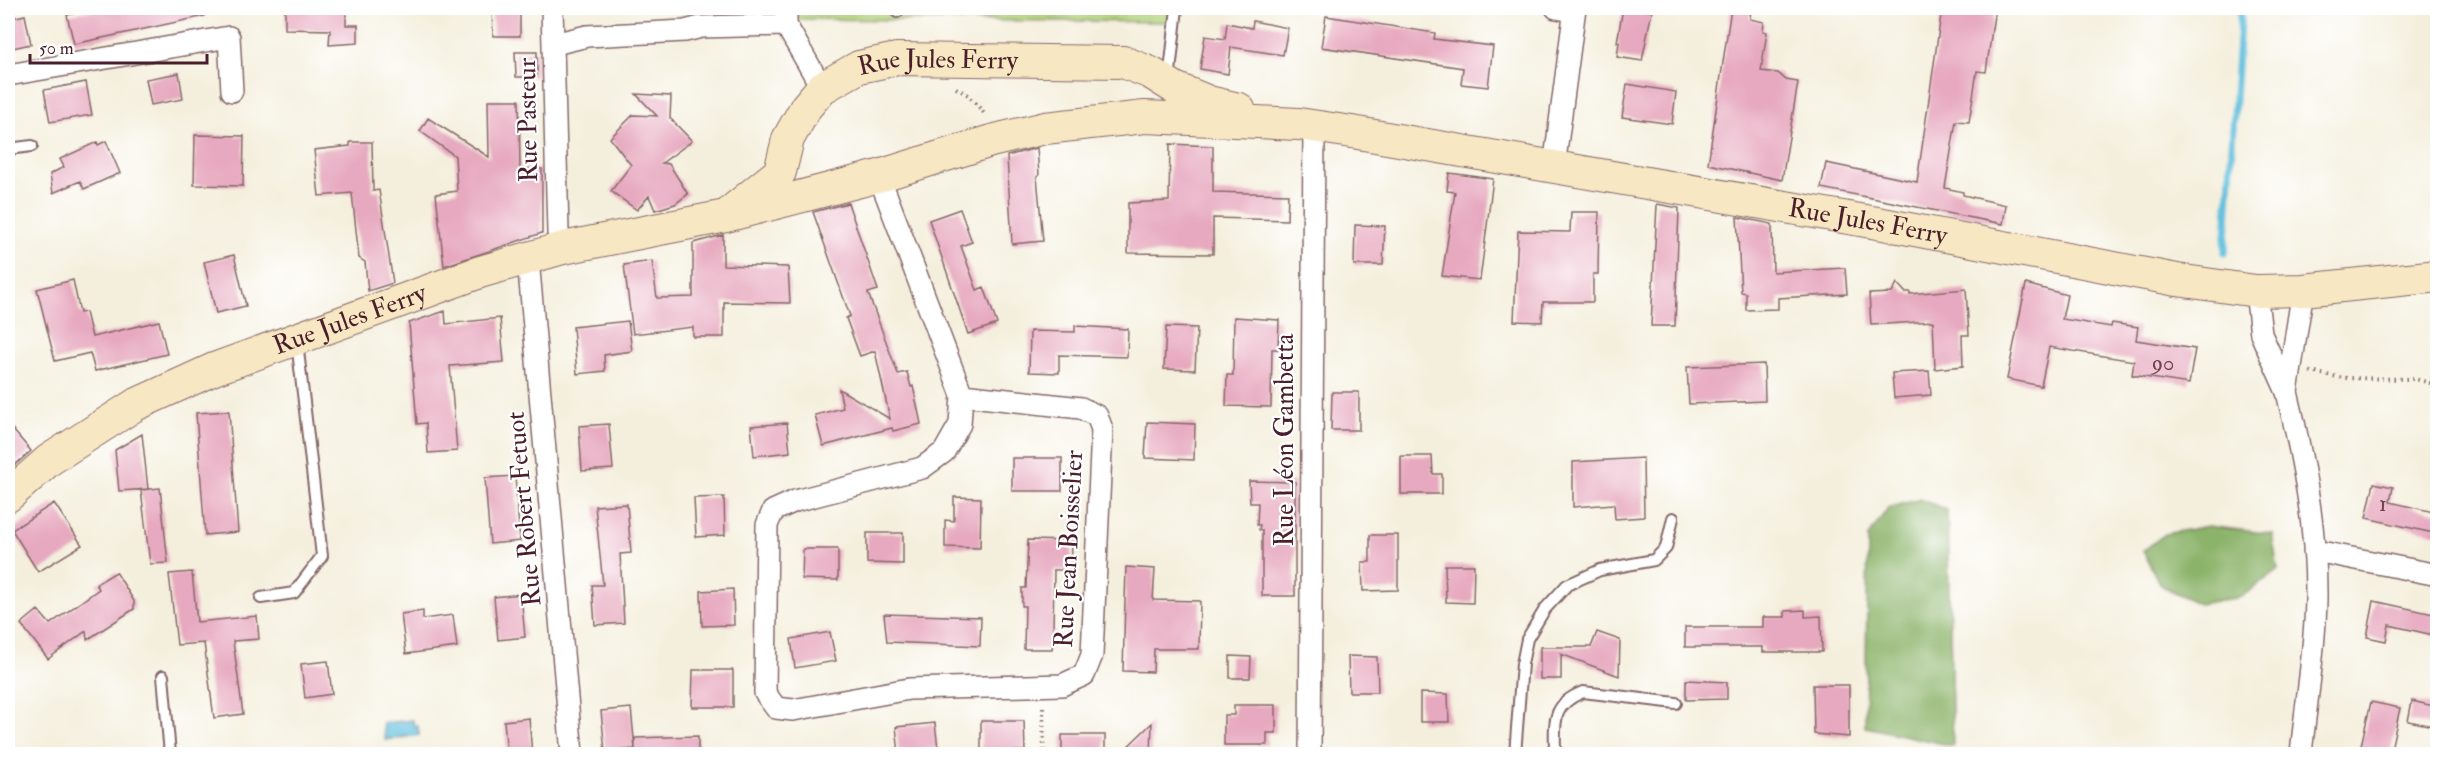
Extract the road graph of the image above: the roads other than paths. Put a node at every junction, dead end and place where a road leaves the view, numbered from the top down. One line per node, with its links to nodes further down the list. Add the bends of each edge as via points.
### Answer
1 (552, 8): 5 (street)
2 (1178, 8): 7 (lane)
3 (1568, 9): 14 (street)
4 (786, 16): 5 (street, Rue Pasteur, via 685,31 587,36); 8 (street, Rue Pasteur)
5 (554, 44): 19 (street, Rue Pasteur, via 558,232)
6 (8, 75): 9 (street, via 229,37)
7 (1160, 78): 8 (street, Rue Jules Ferry, via 1123,62 897,59 859,67); 10 (street, via 1162,98); 11 (street, Rue Jules Ferry, via 1209,102)
8 (822, 88): 15 (street, Rue Jules Ferry, via 788,139)
9 (232, 91)
10 (1144, 117): 11 (street, Rue Jules Ferry); 16 (street, Rue Jules Ferry, via 1045,128)
11 (1306, 125): 14 (street, Rue Jules Ferry); 36 (street, Rue Léon Gambetta)
12 (32, 146): 13 (lane)
13 (8, 149)
14 (1554, 167): 23 (street, Rue Jules Ferry)
15 (780, 172): 17 (street); 18 (street, Rue Jules Ferry)
16 (879, 176): 17 (street, Rue Jules Ferry); 26 (street, Rue Jean Boisselier)
17 (812, 193): 18 (street, Rue Jules Ferry)
18 (726, 216): 19 (street, Rue Jules Ferry)
19 (563, 248): 20 (street, Rue Jules Ferry)
20 (528, 259): 24 (street, Rue Jules Ferry, via 480,272); 35 (street, Rue Robert Fetuot)
21 (2438, 276): 22 (street, Rue Jules Ferry)
22 (2303, 290): 23 (street, Rue Jules Ferry); 25 (street)
23 (2256, 291): 25 (street, via 2260,334)
24 (296, 339): 27 (street, Rue Jules Ferry, via 214,369 135,405 49,460); 31 (lane, via 322,555 294,592)
25 (2287, 392): 29 (street, via 2306,484)
26 (962, 395): 26 (street, Rue Jean Boisselier, via 960,424 944,452 922,468 795,501 773,511 767,525 765,693 776,708 793,710 909,689 1062,685 1084,675 1092,655 1102,429 1097,416 1081,408)
27 (8, 496)
28 (1673, 518): 37 (lane, via 1666,549 1654,560 1600,570 1567,585 1545,609 1527,639)
29 (2314, 552): 30 (street); 39 (street, via 2316,600)
30 (2438, 575)
31 (261, 598)
32 (163, 676): 34 (lane)
33 (1676, 703): 38 (lane, via 1583,692 1569,698 1559,709)
34 (170, 754)
35 (572, 754)
36 (1310, 754)
37 (1515, 754)
38 (1555, 754)
39 (2301, 754)

